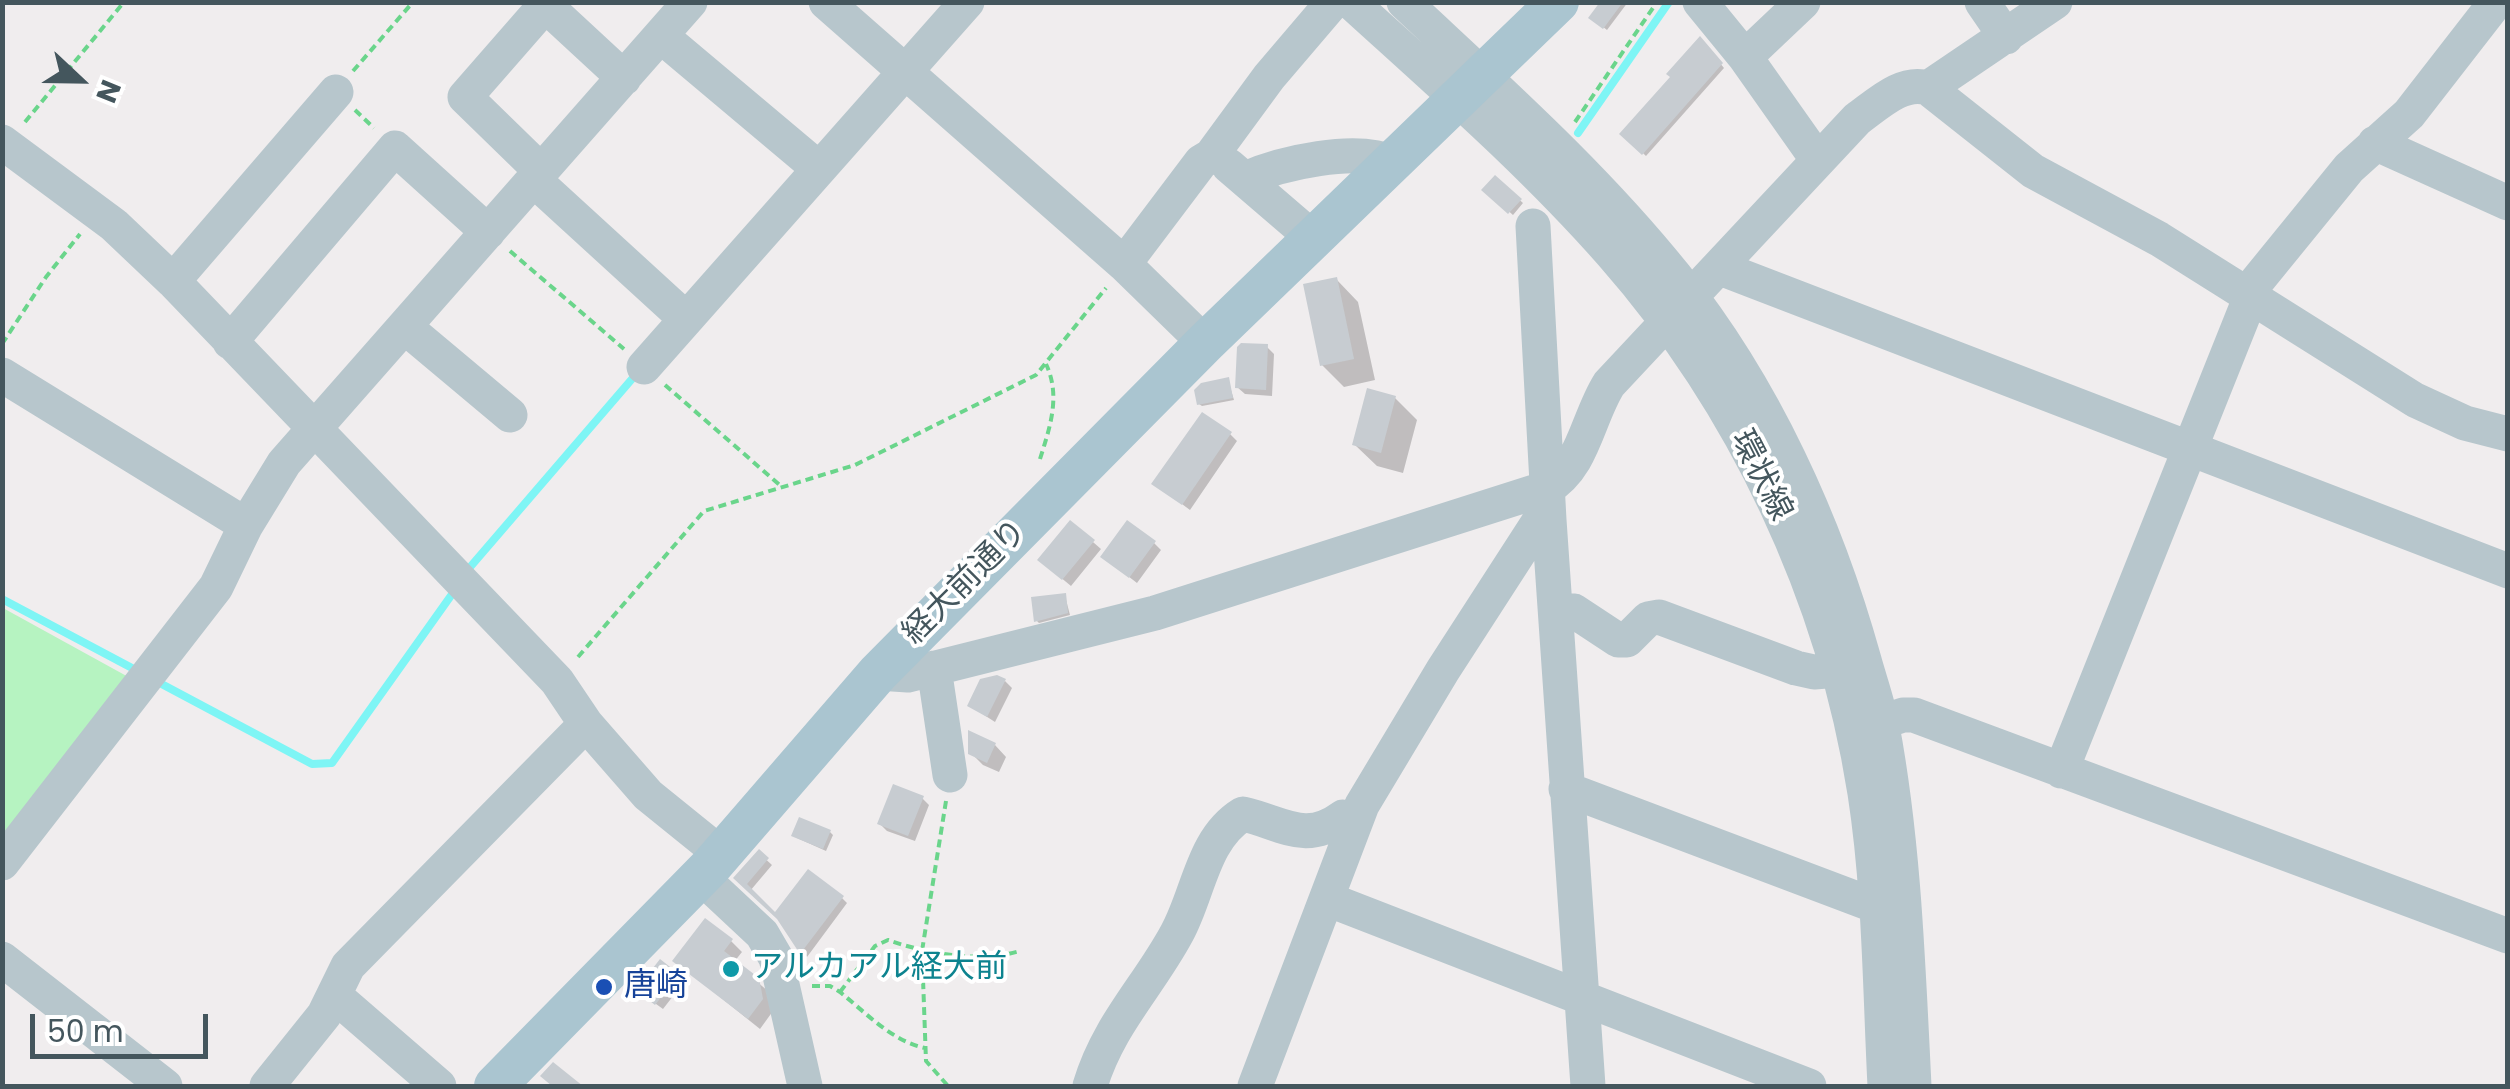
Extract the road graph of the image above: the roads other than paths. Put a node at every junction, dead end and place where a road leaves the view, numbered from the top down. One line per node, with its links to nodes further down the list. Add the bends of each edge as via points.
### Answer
1 (690, 2): 14 (street)
2 (826, 2): 17 (street)
3 (966, 2): 17 (street)
4 (1332, 2): 24 (street)
5 (1351, 2): 19 (street, 環状線)
6 (1404, 2): 19 (street, 環状線)
7 (1558, 2): 19 (main road, 経大前通り)
8 (1700, 2): 16 (street)
9 (1803, 2): 16 (street)
10 (1982, 2): 15 (street)
11 (2056, 2): 15 (street)
12 (2496, 2): 22 (street, via 2409,114)
13 (546, 4): 18 (street); 28 (street, via 465,97)
14 (660, 36): 18 (street); 27 (street)
15 (2006, 37): 20 (street)
16 (1745, 57): 25 (street)
17 (903, 72): 27 (street); 34 (street)
18 (624, 78): 28 (street)
19 (1471, 88): 26 (main road, 経大前通り); 38 (street, 環状線, via 1595,186); 40 (street, 環状線)
20 (1928, 88): 25 (street, via 1911,86 1887,98); 37 (street, via 2033,172)
21 (336, 92): 36 (street)
22 (2376, 143): 30 (street); 37 (street)
23 (5, 150): 36 (street, via 114,225)
24 (1212, 154): 29 (street); 34 (street)
25 (1817, 160): 35 (street)
26 (1393, 162): 29 (street, via 1350,155); 33 (main road, 経大前通り)
27 (818, 168): 39 (street)
28 (538, 175): 32 (street); 39 (street)
29 (1244, 179): 33 (street)
30 (2508, 203)
31 (1533, 226): 50 (street)
32 (488, 232): 41 (street); 42 (street, via 395,148)
33 (1314, 239): 43 (main road, 経大前通り)
34 (1124, 264): 43 (street)
35 (1720, 268): 38 (street); 49 (street)
36 (173, 281): 42 (street)
37 (2250, 296): 48 (street, via 2415,400); 49 (street)
38 (1691, 297): 40 (street); 57 (street, 環状線, via 1754,393 1811,508)
39 (686, 319): 44 (street)
40 (1667, 323): 50 (street, via 1609,384 1574,465); 55 (street, 環状線, via 1752,458 1806,574)
41 (405, 326): 46 (street); 47 (street)
42 (230, 342): 47 (street)
43 (1205, 343): 56 (main road, 経大前通り)
44 (644, 367)
45 (2, 375): 51 (street)
46 (510, 415)
47 (312, 429): 51 (street); 58 (street, via 557,681)
48 (2508, 434)
49 (2190, 450): 52 (street); 59 (street)
50 (1548, 504): 53 (street); 54 (street); 62 (street)
51 (246, 525): 63 (street, via 216,586)
52 (2508, 571)
53 (1556, 610): 55 (street, via 1574,611 1618,640 1659,617 1796,668); 61 (street)
54 (934, 668): 56 (street, via 896,676); 60 (street)
55 (1838, 670): 66 (street, 環状線, via 1865,794)
56 (878, 672): 64 (main road, 経大前通り)
57 (1882, 722): 59 (street, via 1914,715); 81 (street, 環状線, via 1905,916)
58 (586, 724): 64 (street); 69 (street, via 348,966)
59 (2061, 771): 67 (street)
60 (950, 775)
61 (1566, 788): 66 (street); 70 (street)
62 (1356, 820): 65 (street); 76 (street, via 1342,817 1319,832 1303,833 1243,814 1229,822 1179,930 1120,1018)
63 (2, 863)
64 (711, 866): 74 (main road, 経大前通り); 75 (street, via 762,934 779,972)
65 (1327, 899): 70 (street); 77 (street)
66 (1876, 906): 80 (street, 環状線)
67 (2508, 936)
68 (2, 958): 71 (street)
69 (335, 996): 72 (street); 73 (street)
70 (1582, 999): 78 (street); 79 (street)
71 (165, 1086)
72 (267, 1086)
73 (439, 1086)
74 (495, 1086)
75 (804, 1086)
76 (1090, 1086)
77 (1255, 1086)
78 (1588, 1086)
79 (1809, 1086)
80 (1885, 1086)
81 (1914, 1086)

